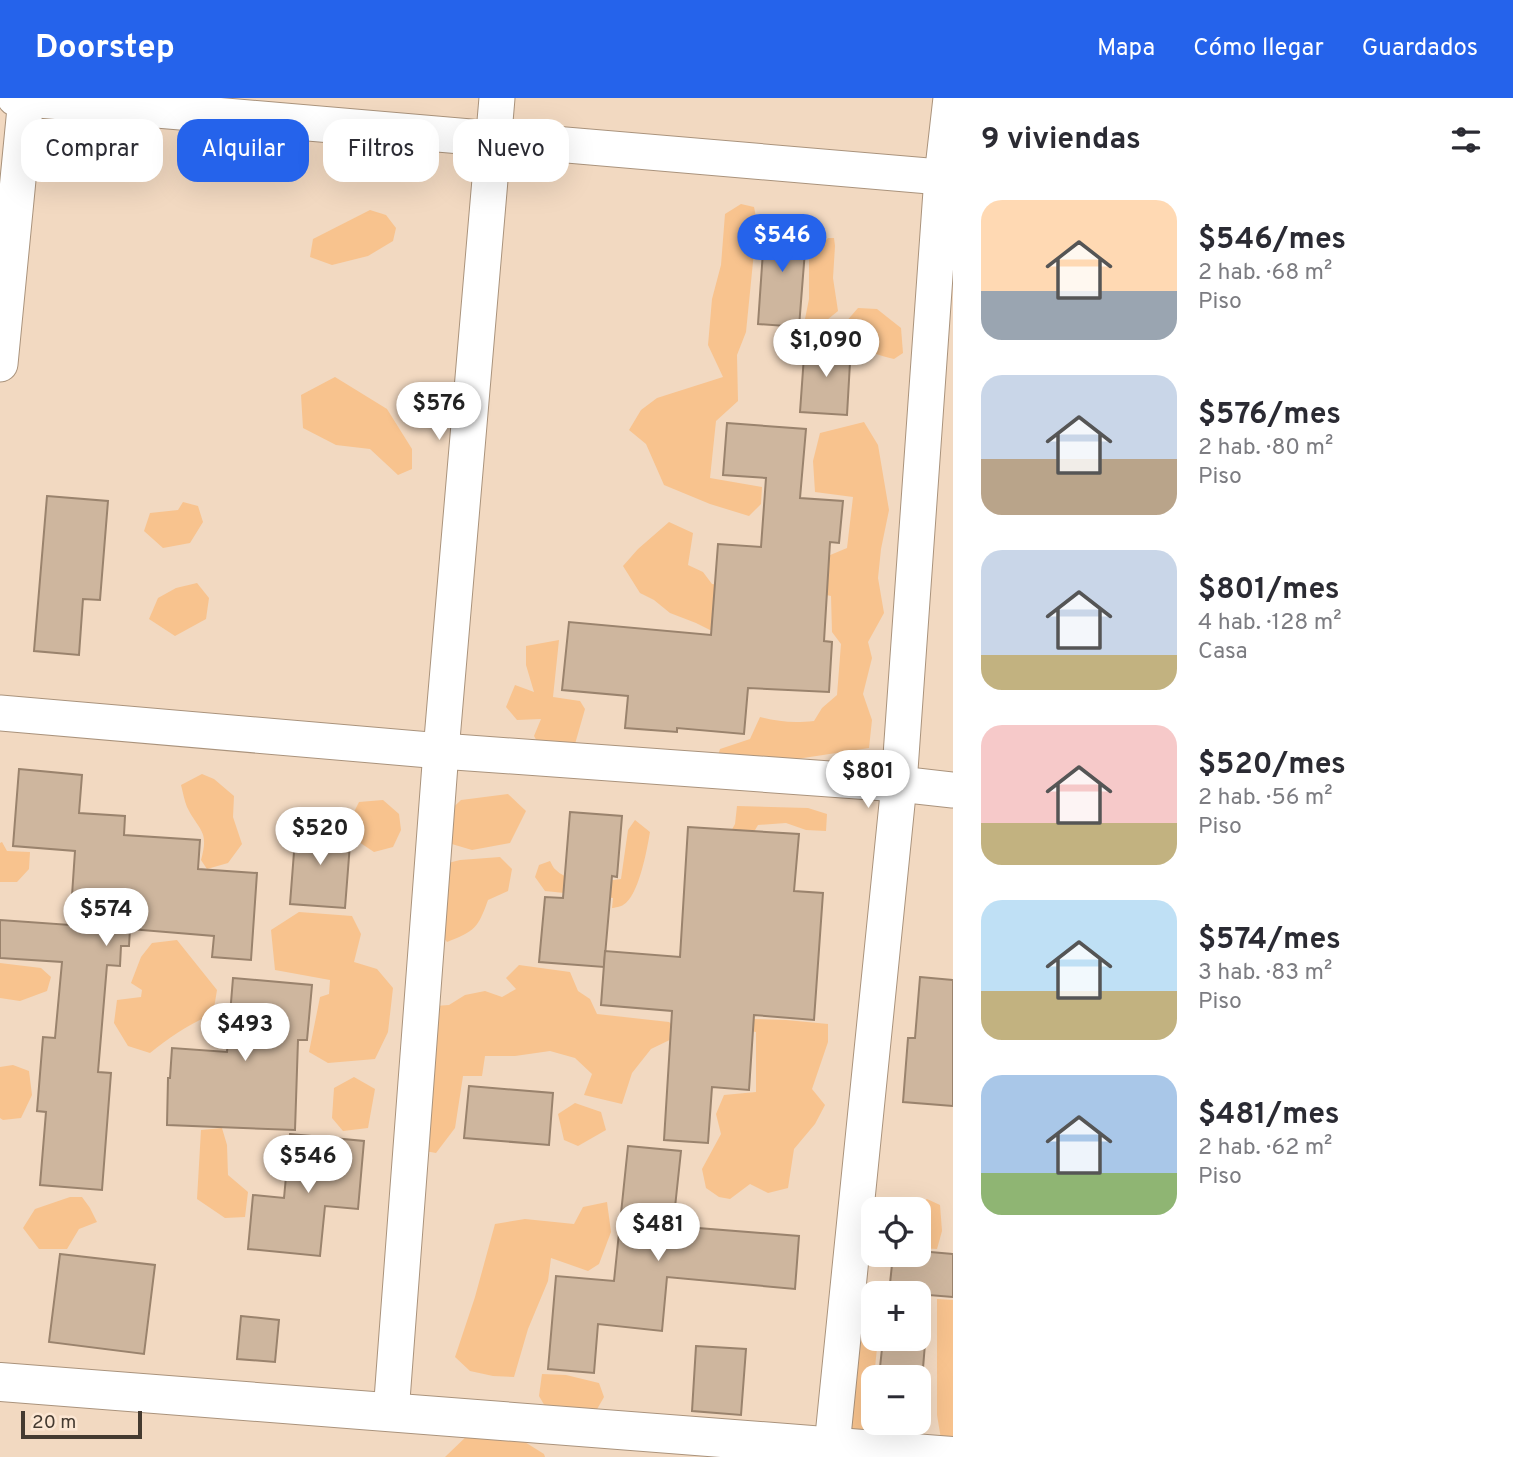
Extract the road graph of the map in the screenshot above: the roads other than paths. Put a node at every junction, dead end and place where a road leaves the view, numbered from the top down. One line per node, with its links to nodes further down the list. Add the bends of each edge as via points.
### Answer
1 (22, 98): 5 (street); 9 (street)
2 (497, 98): 4 (street)
3 (951, 98): 7 (street)
4 (495, 119)
5 (453, 136)
6 (569, 145): 7 (street)
7 (947, 177): 12 (street)
8 (489, 182): 11 (street)
9 (0, 364)
10 (0, 713): 11 (street)
11 (441, 751): 12 (street); 15 (street)
12 (899, 784): 13 (street); 16 (street)
13 (953, 790)
14 (0, 1382): 15 (street)
15 (391, 1413): 16 (street)
16 (832, 1446): 17 (street)
17 (953, 1456)

